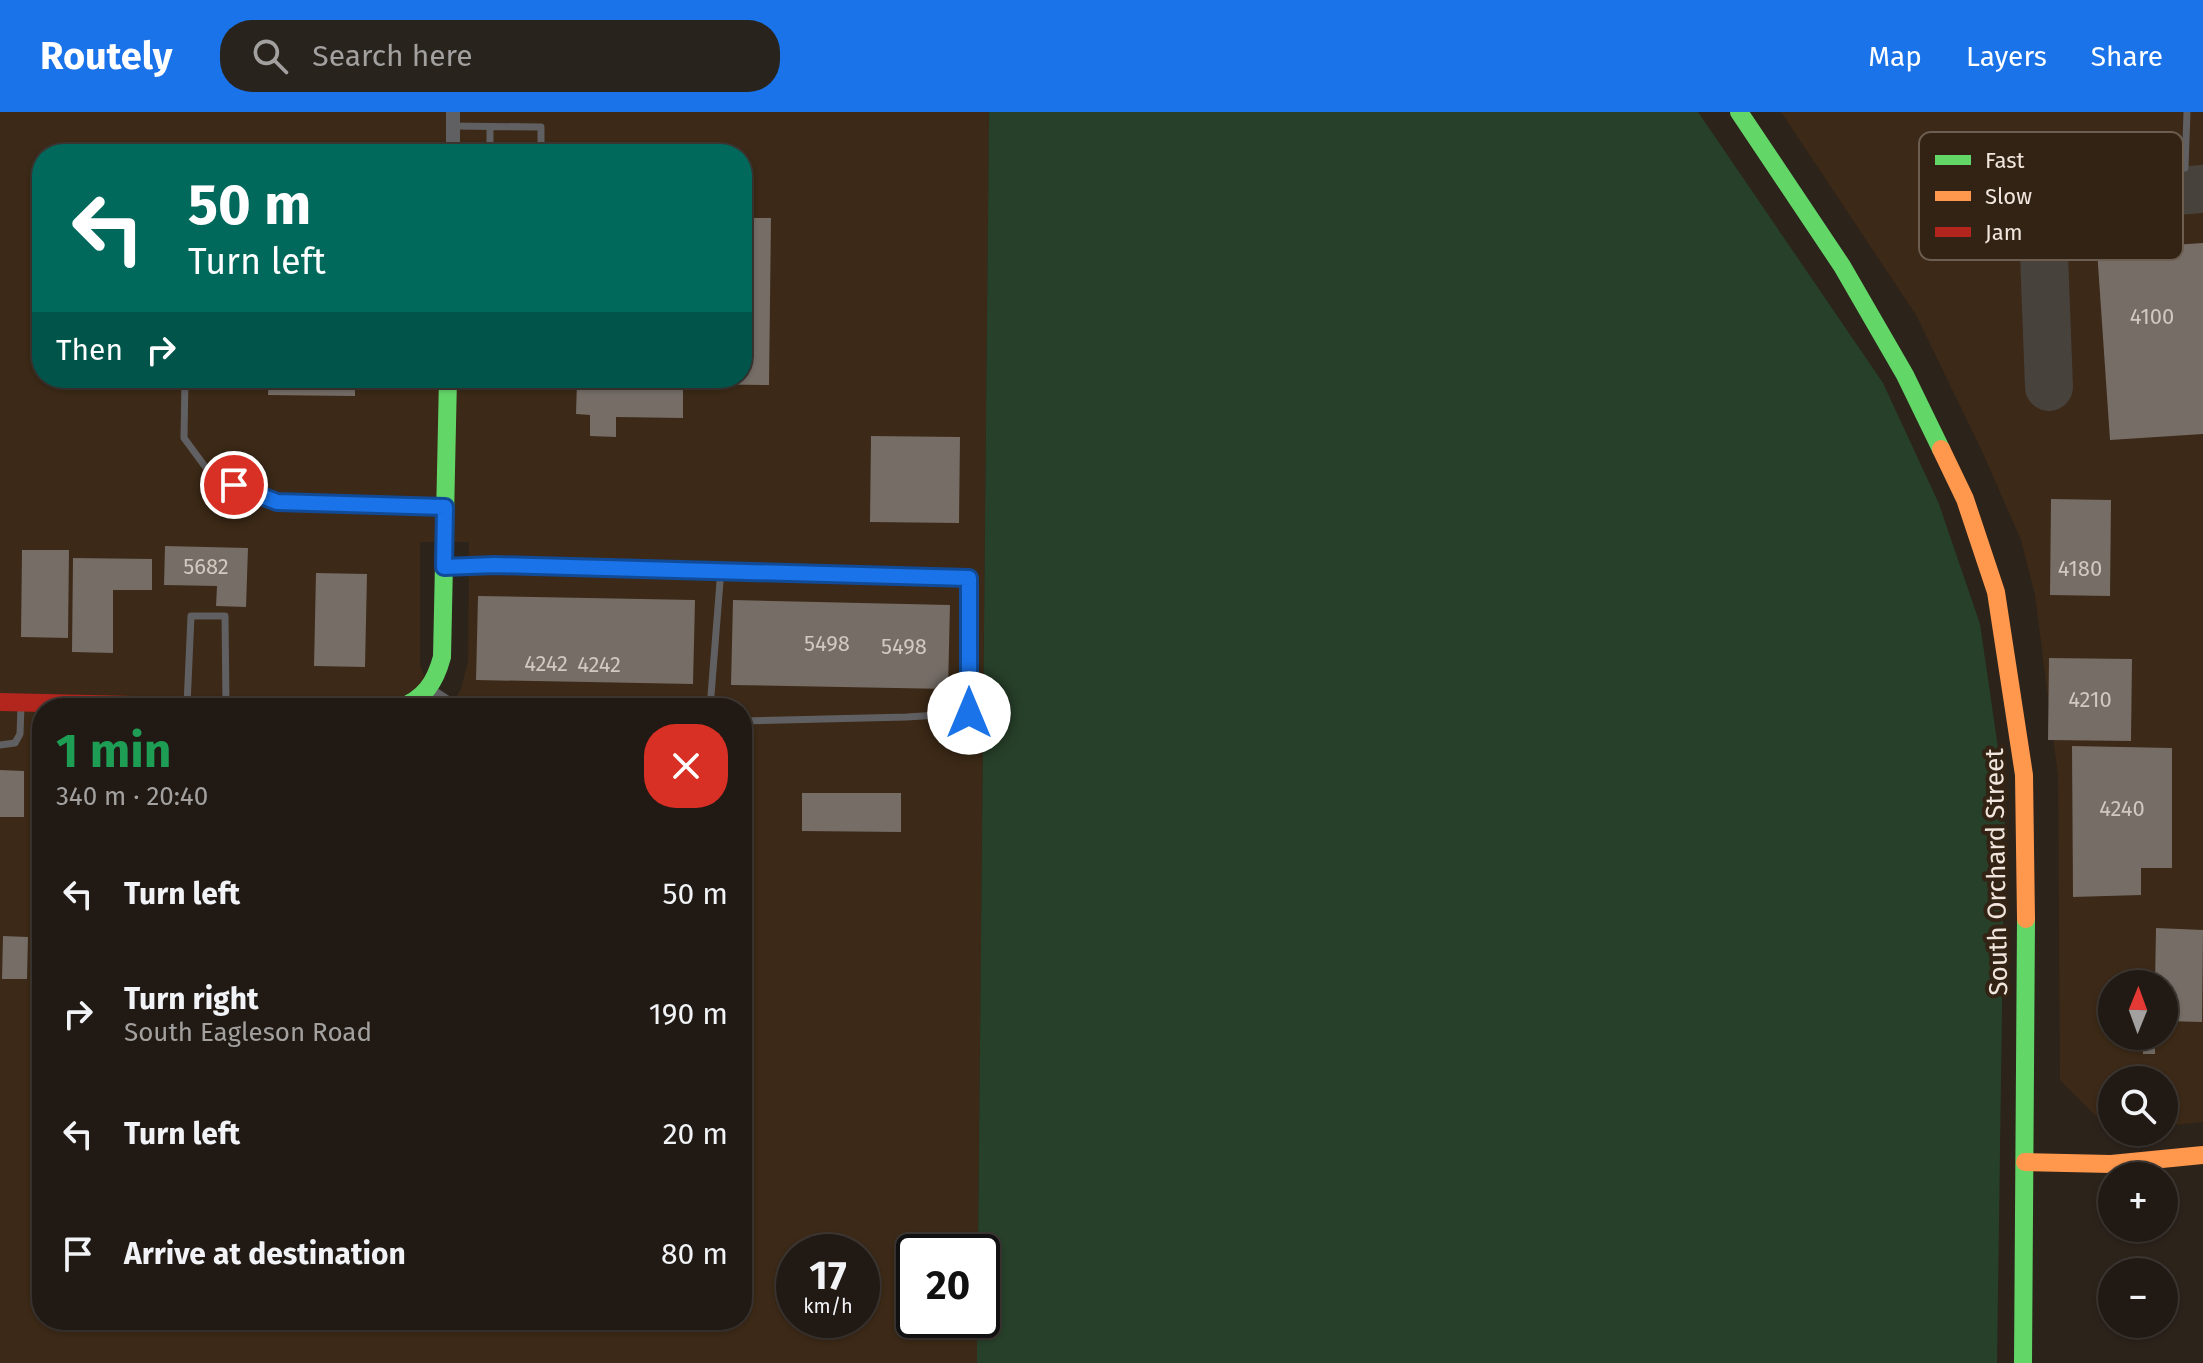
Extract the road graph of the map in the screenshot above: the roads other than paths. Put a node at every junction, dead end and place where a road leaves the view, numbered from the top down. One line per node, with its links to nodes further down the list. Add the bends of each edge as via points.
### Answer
1 (1739, 112): 26 (main road, South Orchard Street, via 1842,266 1905,375 1965,499 1996,592 2024,775)
2 (2187, 112): 8 (lane)
3 (453, 119): 4 (lane); 5 (street)
4 (490, 127): 6 (lane); 7 (lane, via 541,127)
5 (453, 144)
6 (490, 144)
7 (541, 144)
8 (2185, 168)
9 (185, 388): 11 (lane, via 184,438 212,476 277,502)
10 (448, 388): 11 (main road)
11 (445, 507): 12 (main road)
12 (444, 567): 13 (lane); 14 (main road, via 442,657)
13 (721, 569): 19 (lane); 23 (lane, via 969,578 969,713)
14 (429, 691): 17 (main road); 18 (street)
15 (187, 698): 16 (lane, via 191,616 225,616)
16 (226, 698)
17 (420, 698)
18 (440, 698)
19 (711, 698)
20 (0, 702): 21 (main road)
21 (21, 703): 22 (main road); 24 (lane, via 20,734 15,743)
22 (32, 703)
23 (752, 721)
24 (0, 745)
25 (2203, 1155): 26 (main road, via 2111,1164)
26 (2025, 1162): 27 (main road, South Orchard Street)
27 (2023, 1363)

